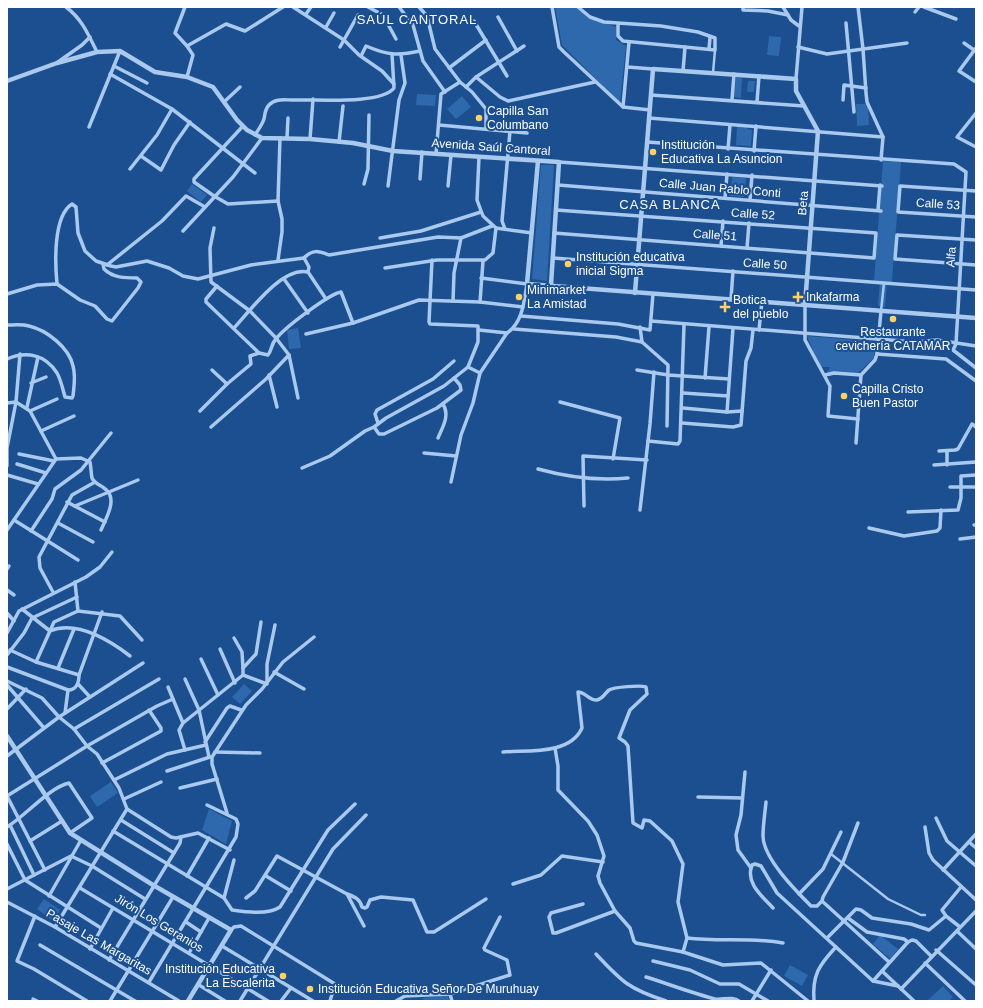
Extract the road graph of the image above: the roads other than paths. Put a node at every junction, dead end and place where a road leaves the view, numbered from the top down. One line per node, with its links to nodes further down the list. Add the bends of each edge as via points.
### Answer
1 (66, 7): 29 (street, via 80,20)
2 (185, 7): 37 (street, via 175,34)
3 (283, 7): 37 (street, via 245,31 226,24)
4 (293, 7): 19 (street)
5 (311, 7): 19 (street)
6 (368, 7): 31 (street, via 383,15)
7 (399, 7): 45 (street, via 413,24)
8 (419, 7): 58 (street, via 427,16 435,49)
9 (552, 7): 71 (street, via 559,47)
10 (578, 7): 26 (street, via 590,17)
11 (743, 7): 21 (street, via 743,10)
12 (783, 7): 21 (street)
13 (802, 7): 27 (street)
14 (858, 7): 43 (street)
15 (919, 7): 17 (street)
16 (924, 7): 23 (street)
17 (915, 12)
18 (334, 13): 28 (street)
19 (306, 14): 28 (street)
20 (358, 15): 32 (street)
21 (788, 15): 27 (street)
22 (498, 17): 46 (street)
23 (956, 19)
24 (474, 21): 33 (street)
25 (846, 23): 47 (street)
26 (618, 24): 30 (street, via 661,26 698,32); 34 (street, via 619,38)
27 (799, 26): 41 (street)
28 (326, 27): 32 (street)
29 (90, 37): 49 (street); 55 (street)
30 (710, 37): 42 (street); 44 (street, via 716,39)
31 (396, 39)
32 (344, 40): 39 (street); 53 (street)
33 (486, 40): 54 (street); 58 (street)
34 (629, 42): 40 (street); 57 (street)
35 (907, 43): 43 (street)
36 (964, 44): 48 (street)
37 (187, 46): 66 (street, via 193,55)
38 (524, 46): 46 (street)
39 (340, 47)
40 (685, 47): 42 (street); 60 (street)
41 (798, 47): 47 (street, via 827,54); 68 (street)
42 (709, 49): 44 (street)
43 (863, 49): 47 (street); 78 (street)
44 (715, 50): 61 (street)
45 (420, 51): 52 (street); 79 (street, via 423,61)
46 (517, 51): 54 (street)
47 (849, 51): 76 (street)
48 (975, 51): 72 (street, via 959,71)
49 (97, 52): 50 (street, Avenida Saúl Cantoral); 55 (street, Avenida Saúl Cantoral)
50 (120, 52): 56 (street); 66 (street, Avenida Saúl Cantoral, via 155,72)
51 (392, 54): 52 (street); 53 (street, via 383,54 366,46); 74 (street)
52 (401, 55): 118 (street, via 405,84 400,100)
53 (361, 56): 74 (street, via 382,71)
54 (499, 62): 64 (street); 67 (street)
55 (57, 63): 69 (street, Avenida Saúl Cantoral)
56 (114, 66): 62 (street); 73 (street)
57 (627, 67): 59 (street); 88 (street)
58 (449, 68): 70 (street)
59 (653, 69): 60 (street); 80 (street)
60 (683, 71): 61 (street)
61 (713, 73): 63 (street)
62 (110, 74): 89 (street); 101 (street)
63 (734, 74): 65 (street); 82 (street)
64 (507, 76)
65 (759, 76): 68 (street); 85 (street)
66 (187, 77): 84 (street, Avenida Saúl Cantoral, via 213,87)
67 (476, 77): 71 (street, via 500,98 508,101); 75 (street)
68 (796, 79): 87 (street, via 796,91)
69 (7, 80)
70 (460, 82): 75 (street); 79 (street)
71 (595, 82): 88 (street)
72 (976, 82)
73 (147, 84)
74 (394, 84): 81 (street, via 391,92 381,97 364,100)
75 (466, 86): 102 (street, via 486,109)
76 (853, 86): 78 (street); 83 (street, via 844,85); 91 (street)
77 (240, 87): 84 (street)
78 (866, 88): 107 (street, via 867,102)
79 (445, 92): 97 (street, via 442,94)
80 (651, 95): 82 (street); 90 (street)
81 (313, 99): 106 (street, via 276,100 270,104); 111 (street)
82 (732, 100): 85 (street)
83 (843, 100)
84 (224, 102): 99 (street, Avenida Saúl Cantoral)
85 (757, 102): 87 (street)
86 (343, 106): 112 (street)
87 (804, 106): 104 (street)
88 (623, 107): 90 (street)
89 (172, 109): 96 (street); 124 (street)
90 (650, 110): 95 (street)
91 (854, 112)
92 (976, 113): 115 (street, via 957,136)
93 (369, 116): 114 (street)
94 (288, 118): 110 (street)
95 (650, 118): 98 (street); 113 (street)
96 (190, 122): 116 (street); 124 (street, via 160,170)
97 (439, 125): 102 (street); 121 (street)
98 (730, 125): 100 (street); 117 (street)
99 (243, 126): 106 (street, Avenida Saúl Cantoral); 116 (street)
100 (756, 126): 104 (street); 119 (street)
101 (88, 127)
102 (486, 129): 103 (street)
103 (510, 131): 105 (street); 126 (street)
104 (818, 131): 107 (street); 123 (street, Beta)
105 (527, 133)
106 (255, 135): 108 (street, Avenida Saúl Cantoral)
107 (883, 137): 127 (street)
108 (262, 138): 109 (street, Avenida Saúl Cantoral); 130 (street)
109 (280, 138): 110 (street, Avenida Saúl Cantoral); 148 (street)
110 (287, 138): 111 (street, Avenida Saúl Cantoral)
111 (310, 139): 112 (street, Avenida Saúl Cantoral)
112 (339, 142): 114 (street, Avenida Saúl Cantoral)
113 (647, 142): 117 (street); 131 (street)
114 (369, 146): 118 (street, Avenida Saúl Cantoral); 138 (street, via 368,170)
115 (976, 147)
116 (224, 148): 130 (street); 145 (street, via 194,180)
117 (728, 149): 119 (street)
118 (393, 151): 120 (street, Avenida Saúl Cantoral); 140 (street)
119 (754, 151): 123 (street)
120 (422, 152): 121 (street, Avenida Saúl Cantoral); 136 (street)
121 (436, 154): 122 (street, Avenida Saúl Cantoral)
122 (451, 155): 125 (street, Avenida Saúl Cantoral); 141 (street)
123 (817, 155): 127 (street); 137 (street, Beta)
124 (141, 156): 132 (street)
125 (479, 157): 126 (street, Avenida Saúl Cantoral); 153 (street, via 476,192)
126 (507, 159): 128 (street, Avenida Saúl Cantoral); 162 (street, via 502,221)
127 (882, 160): 142 (street, Alfa, via 954,164 966,172)
128 (538, 161): 129 (street, Avenida Saúl Cantoral); 164 (street)
129 (559, 162): 131 (street, Avenida Saúl Cantoral); 139 (street)
130 (242, 164): 133 (street); 145 (street)
131 (645, 168): 134 (street, Avenida Saúl Cantoral); 144 (street)
132 (130, 169)
133 (254, 173)
134 (726, 174): 135 (street, Avenida Saúl Cantoral); 146 (street)
135 (752, 176): 137 (street, Avenida Saúl Cantoral); 147 (street)
136 (420, 179)
137 (815, 180): 149 (street, Beta); 152 (street, Avenida Saúl Cantoral, via 881,185)
138 (364, 184)
139 (558, 185): 144 (street, Calle Juan Pablo Conti); 151 (street)
140 (388, 186)
141 (448, 186)
142 (966, 190): 143 (street); 155 (street, Alfa); 155 (street, Calle 53, via 900,186 898,212)
143 (976, 191)
144 (643, 192): 146 (street, Calle Juan Pablo Conti); 154 (street)
145 (214, 196): 148 (street, via 231,204); 150 (street)
146 (725, 198): 147 (street, Calle Juan Pablo Conti)
147 (750, 200): 149 (street, Calle Juan Pablo Conti)
148 (278, 201): 178 (street, via 282,219)
149 (813, 205): 152 (street, Calle Juan Pablo Conti); 161 (street, Beta)
150 (204, 207): 163 (street); 181 (street, via 186,196 162,221)
151 (556, 210): 154 (street, Calle 52); 165 (street)
152 (880, 210)
153 (480, 212): 159 (street); 166 (street, via 422,231)
154 (642, 216): 157 (street, Calle 52); 169 (street)
155 (964, 216): 156 (street, Calle 53); 168 (street, Alfa)
156 (976, 217)
157 (723, 221): 158 (street, Calle 52); 171 (street)
158 (749, 223): 161 (street, Calle 52); 172 (street)
159 (494, 227): 162 (street); 167 (street); 180 (street, via 493,253 490,258)
160 (214, 228): 188 (street, via 210,248)
161 (811, 228): 173 (street, Beta); 176 (street, Calle 52, via 876,233)
162 (505, 229): 164 (street)
163 (182, 231)
164 (532, 233): 194 (street)
165 (554, 233): 169 (street, Calle 51); 175 (street)
166 (380, 238)
167 (461, 238): 174 (street, via 438,236 329,255 314,251); 177 (street)
168 (962, 239): 170 (street); 183 (street, Alfa); 183 (street, via 897,235 895,259)
169 (640, 240): 171 (street, Calle 51); 182 (street)
170 (976, 240)
171 (721, 246): 172 (street, Calle 51)
172 (747, 248): 173 (street, Calle 51)
173 (809, 253): 176 (street, Calle 51); 189 (street, Beta)
174 (304, 258): 178 (street); 187 (street, via 309,267)
175 (553, 258): 182 (street, Calle 50); 195 (street)
176 (874, 258)
177 (456, 259): 179 (street); 180 (street); 205 (street)
178 (278, 260): 188 (street)
179 (432, 260): 185 (street); 204 (street)
180 (483, 261): 190 (street)
181 (105, 264): 188 (street, via 116,267 147,262 193,279); 193 (street, via 88,255 83,247 78,233 76,206 71,205 64,213 57,242); 193 (street, via 104,269 111,274 122,278 137,278 141,282 113,320 108,320 95,306 80,300)
182 (638, 264): 186 (street, Calle 50); 199 (street)
183 (960, 264): 184 (street); 197 (street, Alfa)
184 (976, 265)
185 (385, 268)
186 (733, 271): 189 (street, Calle 50); 203 (street)
187 (308, 272): 191 (street, via 297,272); 202 (street)
188 (210, 276): 196 (street, via 211,282)
189 (807, 277): 192 (street, Calle 50); 208 (street, Beta)
190 (481, 278): 194 (street); 207 (street)
191 (284, 279): 210 (street, via 264,295); 212 (street)
192 (884, 283): 197 (street, Calle 50); 211 (street)
193 (57, 284): 200 (street, via 37,285)
194 (528, 284): 195 (street); 209 (street)
195 (551, 285): 199 (street)
196 (217, 286): 210 (street); 222 (street, via 206,302)
197 (959, 288): 198 (street, Calle 50); 214 (street, Alfa)
198 (976, 290)
199 (635, 293): 201 (street)
200 (7, 294)
201 (653, 294): 203 (street); 216 (street)
202 (326, 299): 212 (street); 217 (street, via 341,292)
203 (731, 299): 206 (street)
204 (430, 300): 205 (street); 217 (street, via 419,300); 225 (street, via 429,323 476,325)
205 (453, 301): 207 (street)
206 (762, 301): 208 (street); 227 (street)
207 (480, 302): 209 (street)
208 (805, 305): 211 (street); 230 (street, Beta)
209 (523, 307): 213 (street)
210 (250, 311): 222 (street); 231 (street)
211 (881, 311): 214 (street); 232 (street)
212 (308, 313): 231 (street)
213 (521, 316): 221 (street); 224 (street)
214 (956, 316): 215 (street); 234 (street, Alfa)
215 (976, 318)
216 (651, 321): 219 (street); 221 (street, via 650,330)
217 (353, 323): 229 (street)
218 (7, 325): 240 (street, via 32,327 56,341 65,350 73,364 75,381 72,398 65,397 58,374)
219 (684, 325): 220 (street); 253 (street)
220 (709, 326): 223 (street); 256 (street)
221 (640, 327): 233 (street)
222 (234, 328): 236 (street)
223 (733, 328): 226 (street); 257 (street)
224 (514, 329): 228 (street); 233 (street, via 616,337)
225 (479, 330): 228 (street); 243 (street, via 476,350)
226 (753, 330): 227 (street); 273 (street, via 751,348 746,361)
227 (759, 330): 230 (street)
228 (508, 333): 248 (street)
229 (306, 334)
230 (804, 334): 232 (street); 251 (street, via 809,349)
231 (276, 338): 236 (street, via 268,355); 239 (street)
232 (879, 339): 234 (street, via 914,342 937,340); 238 (street)
233 (642, 342): 250 (street, via 667,364)
234 (956, 344): 235 (street); 244 (street, via 953,350)
235 (976, 346)
236 (259, 353): 260 (street, via 250,356 251,364)
237 (20, 354): 240 (street, via 27,353); 241 (street); 265 (street)
238 (877, 354): 252 (street, via 875,360); 258 (street, via 946,359)
239 (289, 355): 249 (street); 263 (street)
240 (38, 357): 259 (street)
241 (7, 359)
242 (454, 361): 277 (street, via 433,380 378,410 375,414)
243 (468, 367): 248 (street); 255 (street)
244 (976, 368)
245 (212, 370): 260 (street)
246 (637, 370): 247 (street)
247 (654, 372): 250 (street); 286 (street)
248 (480, 373): 292 (street)
249 (269, 375): 269 (street); 280 (street)
250 (668, 375): 253 (street); 279 (street)
251 (825, 375): 252 (street); 276 (street, via 830,386 828,416)
252 (861, 375): 276 (street)
253 (682, 376): 256 (street); 261 (street)
254 (46, 377): 259 (street)
255 (454, 378): 268 (street, via 462,390); 277 (street)
256 (705, 378): 257 (street)
257 (729, 380): 262 (street)
258 (976, 381)
259 (31, 383): 271 (street)
260 (227, 384): 272 (street)
261 (683, 392): 262 (street); 270 (street)
262 (728, 396): 274 (street)
263 (298, 398)
264 (57, 399): 271 (street)
265 (16, 402): 267 (street); 271 (street); 300 (street, via 7,448)
266 (560, 402): 293 (street, via 620,418)
267 (7, 403)
268 (443, 404): 281 (street, via 384,434 379,434); 285 (street, via 447,417)
269 (277, 407)
270 (683, 408): 274 (street); 278 (street)
271 (29, 409): 283 (street)
272 (200, 411)
273 (742, 411): 274 (street); 278 (street, via 741,425 733,427)
274 (727, 412)
275 (74, 416): 283 (street)
276 (858, 419): 287 (street)
277 (378, 423): 281 (street)
278 (682, 423): 286 (street, via 679,443)
279 (667, 426)
280 (211, 427)
281 (374, 427): 302 (street, via 330,456)
282 (976, 427): 288 (street, via 972,424 958,448)
283 (41, 431): 294 (street)
284 (111, 433): 296 (street)
285 (438, 438)
286 (648, 441): 295 (street)
287 (856, 443)
288 (947, 451): 289 (street); 299 (street)
289 (939, 452)
290 (424, 453): 292 (street)
291 (19, 454): 294 (street)
292 (456, 456): 311 (street)
293 (613, 459): 295 (street); 307 (street, via 583,456)
294 (54, 460): 296 (street, via 81,458); 304 (street)
295 (647, 460): 320 (street)
296 (88, 461): 310 (street); 329 (street, via 81,470 55,489 52,499)
297 (976, 462): 299 (street)
298 (17, 464): 304 (street)
299 (947, 464): 301 (street)
300 (7, 466)
301 (934, 466)
302 (302, 468)
303 (538, 469): 307 (street)
304 (46, 473): 312 (street)
305 (976, 474): 314 (street, via 961,476)
306 (7, 475): 312 (street)
307 (582, 477): 308 (street, via 612,480); 319 (street)
308 (628, 478)
309 (138, 480): 316 (street)
310 (95, 482): 316 (street); 317 (street, via 75,492)
311 (451, 482)
312 (38, 484): 323 (street)
313 (950, 487): 314 (street)
314 (961, 487): 315 (street); 321 (street, via 958,510)
315 (976, 487)
316 (108, 492): 318 (street); 324 (street, via 111,507)
317 (67, 502): 318 (street); 325 (street)
318 (75, 506): 324 (street)
319 (584, 506)
320 (640, 510)
321 (941, 510): 322 (street); 326 (street, via 940,528 937,531 904,536)
322 (908, 512)
323 (14, 520): 327 (street); 329 (street)
324 (105, 522): 328 (street)
325 (58, 523): 332 (street); 333 (street)
326 (869, 528)
327 (7, 530)
328 (101, 530)
329 (31, 531): 332 (street)
330 (976, 537): 331 (street)
331 (960, 539)
332 (48, 542): 335 (street); 338 (street, via 38,562)
333 (93, 542)
334 (112, 552): 336 (street, via 100,567)
335 (78, 560)
336 (76, 582): 338 (street); 340 (street)
337 (7, 590): 339 (street)
338 (53, 592): 341 (street)
339 (14, 595)
340 (77, 597): 342 (street); 345 (street)
341 (22, 609): 345 (street); 346 (street)
342 (78, 611): 343 (street); 350 (street, via 54,622)
343 (102, 612): 352 (street); 355 (street, via 120,616)
344 (7, 613): 346 (street)
345 (32, 618): 350 (street); 357 (street)
346 (14, 621): 351 (street)
347 (261, 622): 365 (street, via 256,654)
348 (274, 625): 374 (street, via 267,664)
349 (74, 629): 350 (street, via 66,627); 352 (street); 364 (street)
350 (50, 631): 361 (street)
351 (7, 633)
352 (94, 633): 359 (street); 367 (street)
353 (314, 637): 366 (street)
354 (234, 638): 365 (street, via 242,652)
355 (142, 640)
356 (220, 649): 372 (street)
357 (10, 650): 358 (street); 361 (street)
358 (7, 655)
359 (130, 656)
360 (201, 659): 380 (street)
361 (36, 662): 364 (street)
362 (143, 663): 381 (street)
363 (7, 667): 379 (street)
364 (58, 668): 367 (street)
365 (243, 668): 368 (street)
366 (274, 672): 374 (street); 378 (street)
367 (79, 675): 373 (street)
368 (243, 675): 372 (street); 374 (street)
369 (159, 679): 392 (street)
370 (185, 679): 386 (street)
371 (7, 681): 377 (street)
372 (235, 683): 380 (street)
373 (78, 684): 379 (street); 381 (street)
374 (267, 684): 387 (street)
375 (7, 686): 382 (street)
376 (168, 687): 383 (street)
377 (26, 689): 382 (street); 389 (street, via 42,698)
378 (304, 689)
379 (68, 690): 388 (street)
380 (218, 695): 386 (street)
381 (90, 697): 388 (street)
382 (17, 698): 384 (street); 391 (street)
383 (173, 699): 385 (street); 390 (street)
384 (7, 709)
385 (149, 710): 395 (street); 404 (street, via 161,731)
386 (199, 710): 390 (street); 394 (street)
387 (241, 710): 394 (street, via 230,706); 399 (street)
388 (65, 713): 389 (street)
389 (59, 717): 391 (street); 392 (street)
390 (183, 723): 398 (street, via 179,730)
391 (44, 728): 397 (street)
392 (74, 729): 395 (street)
393 (7, 736): 397 (street)
394 (205, 744): 398 (street); 403 (street)
395 (87, 746): 404 (street, via 97,754); 407 (street)
396 (555, 748): 400 (street); 448 (street, via 558,790 588,822 597,836 604,852); 503 (street, via 572,740 582,728 578,692 599,700 611,689 646,687 647,694 630,710 619,735 625,742 629,756 632,819 640,828 644,820 650,821 672,841 679,854 683,864 678,902)
397 (17, 749): 402 (street); 407 (street)
398 (185, 750): 409 (street, via 167,754)
399 (215, 752): 401 (street); 403 (street)
400 (503, 752)
401 (260, 753)
402 (7, 756)
403 (211, 757): 405 (street); 408 (street)
404 (102, 763): 409 (street)
405 (168, 771)
406 (745, 772): 415 (street)
407 (34, 778): 412 (street); 413 (street)
408 (217, 779): 411 (street); 421 (street)
409 (114, 780): 416 (street)
410 (161, 782): 416 (street)
411 (180, 788)
412 (7, 796): 424 (street)
413 (46, 796): 424 (street); 426 (street); 432 (street, via 71,784 92,818)
414 (698, 797): 415 (street)
415 (742, 798): 453 (street, via 736,835 738,850)
416 (124, 799): 420 (street)
417 (766, 802): 470 (street, via 764,845 787,882)
418 (355, 804): 456 (street, via 328,830)
419 (207, 805): 421 (street)
420 (127, 809): 425 (street); 434 (street, via 171,837)
421 (227, 814): 441 (street, via 236,819 238,824)
422 (366, 815): 460 (street, via 333,849)
423 (936, 818): 443 (street, via 947,841)
424 (20, 819): 428 (street); 437 (street)
425 (121, 820): 430 (street); 444 (street)
426 (62, 821): 432 (street); 437 (street)
427 (858, 823): 449 (street)
428 (8, 826): 457 (street)
429 (926, 827): 455 (street, via 929,853)
430 (113, 831): 442 (street); 450 (street)
431 (840, 832): 445 (street)
432 (70, 833): 436 (street)
433 (976, 834): 438 (street)
434 (181, 837): 435 (street, via 198,833); 444 (street)
435 (209, 838): 441 (street); 458 (street)
436 (81, 840): 442 (street); 446 (street)
437 (30, 841): 454 (street)
438 (969, 842): 440 (street); 443 (street)
439 (7, 844): 461 (street)
440 (976, 848)
441 (230, 850): 466 (street)
442 (100, 852): 451 (street); 463 (street)
443 (960, 852): 452 (street); 455 (street)
444 (174, 853): 450 (street)
445 (831, 854): 449 (street); 470 (street, via 823,869)
446 (71, 856): 451 (street); 454 (street); 471 (street)
447 (234, 860): 473 (street)
448 (603, 862): 462 (street, via 562,856 540,875); 485 (street, via 598,876)
449 (844, 862): 478 (street); 487 (street, via 888,899)
450 (167, 864): 458 (street); 463 (street)
451 (92, 866): 465 (street); 475 (street)
452 (976, 866)
453 (751, 868): 483 (street, via 751,883); 504 (street, via 758,863 777,893)
454 (45, 870): 457 (street)
455 (944, 870): 464 (street)
456 (302, 871): 459 (street, via 277,856); 460 (street); 468 (street)
457 (34, 875): 461 (street)
458 (187, 876): 466 (street)
459 (266, 876): 468 (street); 474 (street)
460 (317, 878): 469 (street); 510 (street)
461 (25, 880): 467 (street); 471 (street)
462 (512, 884)
463 (153, 885): 472 (street); 475 (street)
464 (961, 887): 477 (street); 489 (street, via 942,910)
465 (80, 888): 481 (street); 482 (street, Jirón Los Geranios)
466 (206, 888): 473 (street); 484 (street)
467 (7, 889)
468 (290, 891): 473 (street, via 280,907 270,911 232,910)
469 (347, 894): 476 (street, via 355,897 365,908 370,900 381,897 414,900 427,932 434,932); 495 (street)
470 (798, 894): 478 (street, via 811,906 817,906)
471 (49, 896): 481 (street)
472 (174, 897): 484 (street); 499 (street)
473 (224, 898)
474 (246, 898)
475 (145, 899): 492 (street)
476 (486, 899)
477 (976, 900)
478 (822, 901): 493 (street)
479 (7, 902): 488 (street, Pasaje Las Margaritas)
480 (583, 904): 485 (street, via 551,912 549,917 553,932)
481 (68, 908): 496 (street); 497 (street)
482 (113, 908): 492 (street, Jirón Los Geranios); 497 (street)
483 (773, 908)
484 (194, 909): 491 (street); 494 (street)
485 (615, 911): 515 (street, via 630,928 636,943)
486 (976, 911): 498 (street)
487 (925, 915)
488 (35, 916): 496 (street, Pasaje Las Margaritas); 539 (street, via 17,961)
489 (946, 916): 493 (street, via 929,930 911,924 872,918 859,908); 498 (street)
490 (500, 917): 537 (street, via 484,948 507,960 510,975)
491 (209, 918): 500 (street); 502 (street)
492 (133, 919): 499 (street, Jirón Los Geranios); 519 (street)
493 (846, 920): 504 (street); 506 (street, via 866,932); 521 (street)
494 (186, 922): 502 (street); 505 (street)
495 (364, 926)
496 (55, 927): 513 (street, Pasaje Las Margaritas)
497 (101, 928): 513 (street)
498 (960, 928): 501 (street)
499 (153, 930): 505 (street, Jirón Los Geranios); 526 (street)
500 (231, 930): 509 (street); 510 (street, via 237,926)
501 (957, 931): 512 (street); 514 (street)
502 (201, 932): 516 (street)
503 (688, 938): 507 (street, via 711,941 768,940); 515 (street)
504 (827, 938): 511 (street)
505 (173, 942): 516 (street, Jirón Los Geranios); 530 (street)
506 (908, 942): 518 (street, via 916,941); 521 (street)
507 (783, 943)
508 (40, 945): 536 (street)
509 (222, 946): 523 (street); 524 (street)
510 (274, 947): 524 (street); 552 (street, via 335,984)
511 (836, 947): 529 (street); 560 (street, via 816,972)
512 (976, 948)
513 (90, 949): 519 (street, Pasaje Las Margaritas)
514 (936, 950): 518 (street); 532 (street)
515 (683, 952): 525 (street, via 723,965 758,962)
516 (189, 953): 523 (street, Jirón Los Geranios)
517 (596, 954): 555 (street, via 631,988)
518 (931, 956): 522 (street)
519 (109, 960): 526 (street, Pasaje Las Margaritas)
520 (653, 961): 538 (street, via 690,970 720,984 739,984)
521 (890, 962): 527 (street)
522 (925, 963): 535 (street); 562 (street)
523 (211, 966): 531 (street); 533 (street, Jirón Los Geranios)
524 (261, 969): 533 (street); 534 (street)
525 (771, 970): 538 (street); 541 (street)
526 (128, 971): 530 (street, Pasaje Las Margaritas); 536 (street)
527 (882, 971): 529 (street); 535 (street)
528 (646, 977): 556 (street, via 687,992 720,1000 733,998)
529 (873, 981): 535 (street)
530 (149, 982): 545 (street, Pasaje Las Margaritas)
531 (199, 985): 546 (street); 547 (street)
532 (976, 985)
533 (249, 988): 548 (street); 549 (street, Jirón Los Geranios)
534 (291, 988): 540 (street); 550 (street)
535 (900, 988): 561 (street)
536 (117, 990): 543 (street); 544 (street)
537 (450, 994): 553 (street, via 405,996); 554 (street)
538 (755, 994): 557 (street); 558 (street)
539 (81, 999): 542 (street)
540 (308, 1000): 551 (street)
541 (802, 1000): 559 (street)
542 (87, 1001)
543 (110, 1001)
544 (135, 1001)
545 (179, 1001)
546 (188, 1001)
547 (225, 1001)
548 (240, 1001)
549 (268, 1001)
550 (281, 1001)
551 (313, 1001)
552 (330, 1001)
553 (396, 1001)
554 (452, 1001)
555 (666, 1001)
556 (739, 1001)
557 (752, 1001)
558 (768, 1001)
559 (808, 1001)
560 (814, 1001)
561 (914, 1001)
562 (965, 1001)

